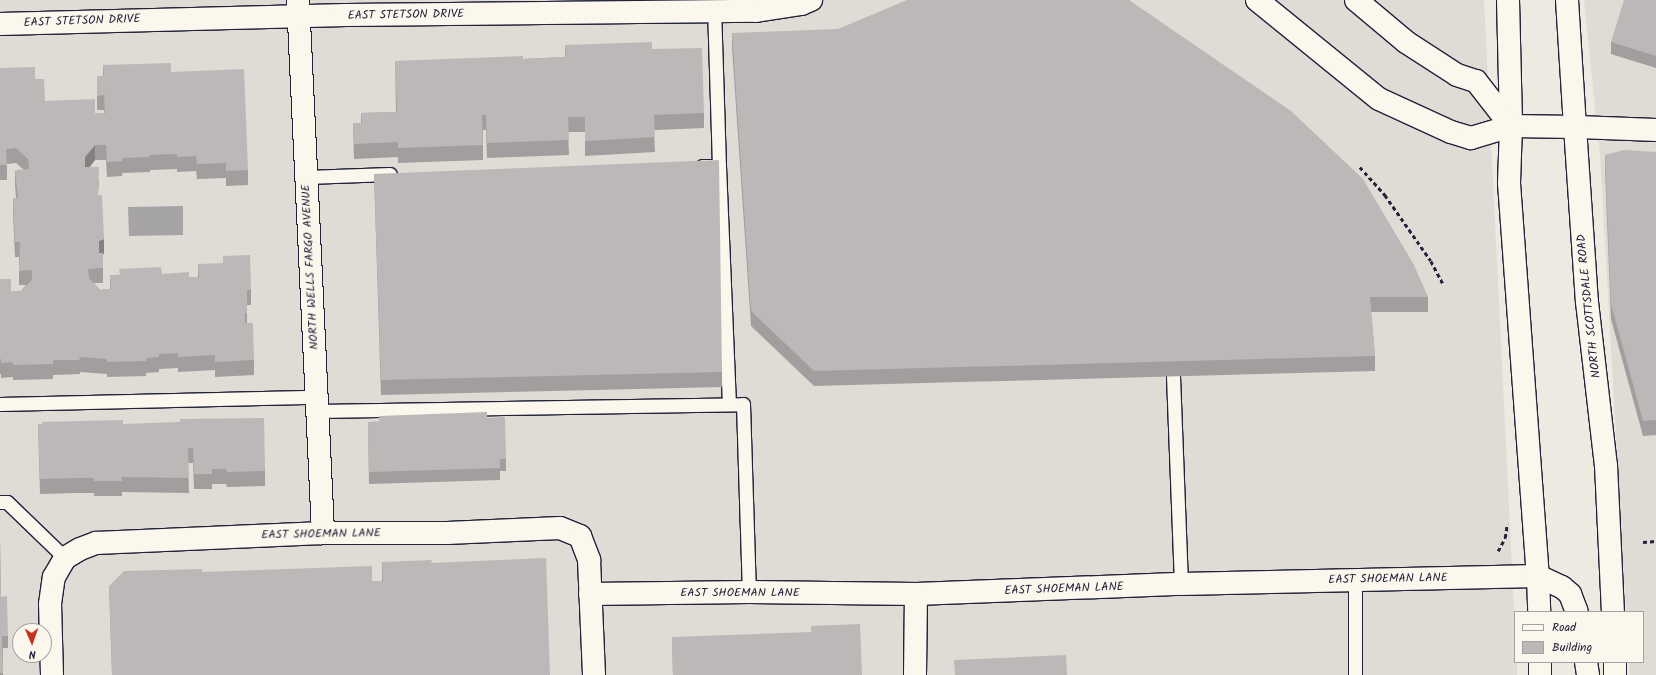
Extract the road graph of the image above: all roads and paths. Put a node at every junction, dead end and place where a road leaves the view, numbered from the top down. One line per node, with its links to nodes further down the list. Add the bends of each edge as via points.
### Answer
1 (811, 0): 7 (street, EAST STETSON DRIVE, via 756,11)
2 (1257, 0): 9 (street, via 1379,99 1451,132 1471,138)
3 (1356, 0): 9 (street, via 1406,42 1457,75 1476,81)
4 (1508, 0): 9 (street)
5 (1567, 0): 10 (street, NORTH SCOTTSDALE ROAD)
6 (298, 9): 7 (street, EAST STETSON DRIVE); 8 (street, EAST STETSON DRIVE, via 143,19); 16 (street, NORTH WELLS FARGO AVENUE)
7 (714, 11): 12 (lane)
8 (0, 24)
9 (1511, 126): 10 (street); 29 (street, via 1509,183)
10 (1575, 127): 11 (street); 37 (street, NORTH SCOTTSDALE ROAD, via 1587,302 1606,465)
11 (1656, 130)
12 (719, 166): 13 (lane); 21 (lane)
13 (686, 167)
14 (1360, 167): 17 (path, via 1385,195 1431,261)
15 (400, 174): 16 (lane)
16 (306, 176): 20 (street, NORTH WELLS FARGO AVENUE)
17 (1444, 285)
18 (1173, 376): 31 (lane)
19 (0, 404): 20 (lane)
20 (316, 404): 21 (lane); 24 (street, NORTH WELLS FARGO AVENUE)
21 (729, 404): 32 (lane, via 743,404)
22 (0, 502): 28 (lane, via 7,502)
23 (1507, 520): 27 (path, via 1505,538)
24 (322, 533): 28 (street, EAST SHOEMAN LANE, via 96,543); 33 (street, EAST SHOEMAN LANE, via 560,528 580,536 589,560)
25 (1656, 541): 26 (path)
26 (1643, 542)
27 (1496, 554)
28 (65, 558): 41 (street, via 54,577 50,604)
29 (1538, 576): 30 (street, EAST SHOEMAN LANE); 35 (street); 36 (street, via 1562,587 1570,594)
30 (1355, 580): 31 (street, EAST SHOEMAN LANE); 44 (lane)
31 (1181, 584): 34 (street, EAST SHOEMAN LANE)
32 (750, 592): 33 (street, EAST SHOEMAN LANE); 34 (street, EAST SHOEMAN LANE)
33 (590, 594): 42 (street)
34 (916, 594): 43 (street)
35 (1539, 611)
36 (1577, 611)
37 (1613, 611)
38 (1540, 663): 45 (street)
39 (1586, 663): 46 (street)
40 (1614, 663): 47 (street)
41 (52, 675)
42 (594, 675)
43 (915, 675)
44 (1355, 675)
45 (1540, 675)
46 (1588, 675)
47 (1615, 675)

